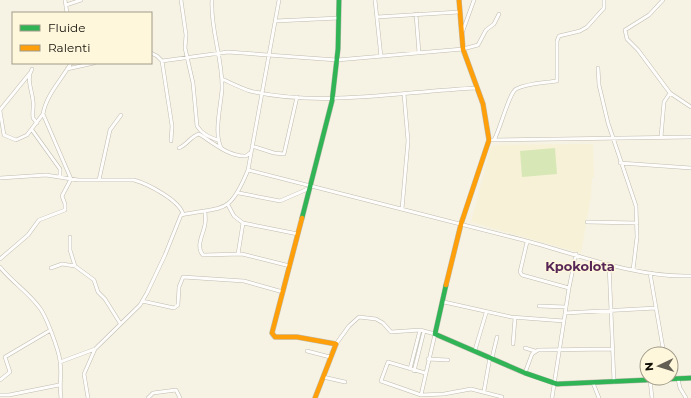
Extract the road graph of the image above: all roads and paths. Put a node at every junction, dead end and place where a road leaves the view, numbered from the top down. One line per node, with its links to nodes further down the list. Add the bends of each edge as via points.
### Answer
1 (65, 0): 12 (street)
2 (81, 0): 12 (street)
3 (181, 0): 27 (street)
4 (212, 0): 22 (street)
5 (279, 0): 19 (street)
6 (339, 0): 18 (street)
7 (375, 0): 17 (street)
8 (459, 0): 14 (street)
9 (474, 0): 20 (street)
10 (604, 0): 53 (street, via 604,8 589,25 580,31 559,36 557,81 527,85 514,91 502,124)
11 (662, 0): 40 (street, via 649,15 624,33)
12 (66, 5): 13 (street)
13 (67, 12)
14 (460, 12): 15 (street); 20 (street)
15 (416, 14): 17 (street); 23 (street)
16 (499, 14): 21 (street, via 478,45)
17 (377, 17): 26 (street)
18 (339, 18): 19 (street); 28 (street)
19 (275, 21): 25 (street)
20 (462, 34): 21 (street)
21 (463, 49): 23 (street); 37 (street)
22 (218, 53): 25 (street); 27 (street); 36 (street)
23 (419, 53): 26 (street)
24 (152, 54): 29 (street)
25 (268, 55): 28 (street); 38 (street)
26 (381, 57): 28 (street)
27 (188, 58): 29 (street); 52 (street, via 197,126 210,138)
28 (337, 60): 42 (street)
29 (162, 61): 54 (street, via 172,126)
30 (70, 64): 34 (street)
31 (90, 64): 34 (street)
32 (598, 68): 51 (street, via 599,85)
33 (32, 69): 35 (street)
34 (67, 69): 45 (street, via 53,91)
35 (30, 73): 44 (street); 47 (street, via 33,118)
36 (222, 79): 38 (street, via 248,90); 52 (street)
37 (477, 88): 39 (street); 53 (street)
38 (263, 93): 41 (street); 55 (street)
39 (404, 94): 42 (street); 69 (street, via 408,141)
40 (669, 94): 43 (street); 49 (street, via 664,102)
41 (297, 97): 42 (street); 55 (street, via 284,154)
42 (332, 98): 66 (street)
43 (691, 107)
44 (0, 111): 48 (street, via 4,135 7,137 16,140 27,136)
45 (44, 114): 47 (street); 64 (street)
46 (121, 115): 65 (street, via 110,130)
47 (37, 123): 48 (street)
48 (32, 130): 62 (street, via 60,170)
49 (661, 137): 50 (street); 51 (street)
50 (691, 137)
51 (613, 138): 53 (street); 59 (street)
52 (218, 140): 57 (street)
53 (491, 140): 75 (street)
54 (171, 141)
55 (252, 146): 58 (street)
56 (179, 148): 57 (street, via 199,134)
57 (222, 149): 58 (street, via 242,156)
58 (250, 152): 61 (street)
59 (620, 163): 60 (street); 74 (street, via 636,206)
60 (691, 168)
61 (248, 170): 66 (street); 67 (street)
62 (60, 176): 63 (street, via 46,174); 64 (street)
63 (0, 178)
64 (71, 179): 65 (street); 81 (street, via 62,196 65,210 39,220 28,235)
65 (99, 180): 71 (street, via 143,182 172,199)
66 (311, 187): 67 (street, via 280,201); 69 (street); 76 (street)
67 (239, 193): 68 (street)
68 (228, 205): 70 (street); 73 (street, via 234,216)
69 (402, 209): 75 (street)
70 (205, 211): 71 (street); 79 (street, via 206,222 200,240 201,253)
71 (183, 214): 92 (street)
72 (588, 222): 74 (street)
73 (243, 223): 76 (street); 79 (street)
74 (637, 223): 87 (street)
75 (461, 224): 78 (street); 93 (street)
76 (298, 234): 84 (street)
77 (70, 237): 83 (street)
78 (527, 242): 80 (street); 90 (street, via 520,272 522,275)
79 (238, 254): 84 (street)
80 (576, 254): 82 (street); 90 (street)
81 (0, 259)
82 (609, 264): 87 (street); 97 (street)
83 (74, 266): 86 (street, via 62,264); 102 (street, via 94,280 98,292)
84 (290, 266): 91 (street)
85 (0, 267): 103 (street, via 40,308)
86 (52, 268)
87 (633, 270): 88 (street)
88 (650, 273): 89 (street); 96 (street)
89 (691, 276)
90 (569, 288): 95 (street)
91 (283, 292): 92 (street, via 244,281 183,277 179,287 178,305 174,308); 107 (street, via 273,336 297,337)
92 (142, 301): 102 (street)
93 (444, 302): 98 (street); 105 (street)
94 (538, 306): 95 (street)
95 (566, 308): 99 (street)
96 (656, 308): 97 (street); 109 (street)
97 (611, 310): 99 (street); 112 (street)
98 (486, 313): 100 (street); 113 (street)
99 (565, 313): 101 (street)
100 (514, 318): 101 (street); 108 (street)
101 (564, 321): 116 (street)
102 (120, 323): 111 (street)
103 (49, 331): 121 (street, via 58,350); 128 (street, via 5,357 10,372)
104 (422, 331): 105 (street); 107 (street, via 392,332 376,319 359,317); 122 (street); 123 (street)
105 (435, 334): 113 (street); 119 (street)
106 (497, 337): 118 (street)
107 (336, 344): 117 (street)
108 (513, 344)
109 (663, 346)
110 (524, 348): 115 (street)
111 (95, 349): 121 (street); 147 (street, via 84,374)
112 (613, 349): 116 (street); 132 (street)
113 (475, 350): 118 (street)
114 (307, 351): 117 (street)
115 (535, 351): 116 (street); 125 (street)
116 (559, 351): 134 (street)
117 (330, 357): 126 (street)
118 (491, 358): 125 (street); 138 (street)
119 (428, 359): 120 (street); 124 (street)
120 (448, 360)
121 (60, 362): 136 (street)
122 (410, 369): 123 (street); 140 (street, via 388,362 381,381)
123 (414, 371): 124 (street)
124 (425, 373): 142 (street)
125 (525, 373): 134 (street)
126 (323, 377): 131 (street); 150 (street)
127 (691, 378): 129 (street)
128 (0, 380)
129 (679, 380)
130 (639, 381): 132 (street)
131 (345, 382)
132 (614, 382): 133 (street)
133 (593, 383): 134 (street); 153 (street)
134 (553, 384): 152 (street)
135 (679, 384): 155 (street)
136 (59, 385): 141 (street); 146 (street)
137 (651, 386): 154 (street)
138 (484, 391): 139 (street, via 471,389); 145 (street)
139 (454, 392): 144 (street); 151 (street)
140 (413, 393): 142 (street); 143 (street)
141 (0, 395)
142 (421, 395): 144 (street)
143 (412, 397)
144 (428, 397)
145 (502, 397)
146 (61, 398)
147 (88, 398)
148 (148, 398): 149 (street, via 153,393 176,390)
149 (180, 398)
150 (315, 398)
151 (454, 398)
152 (552, 398)
153 (599, 398)
154 (652, 398)
155 (686, 398)

